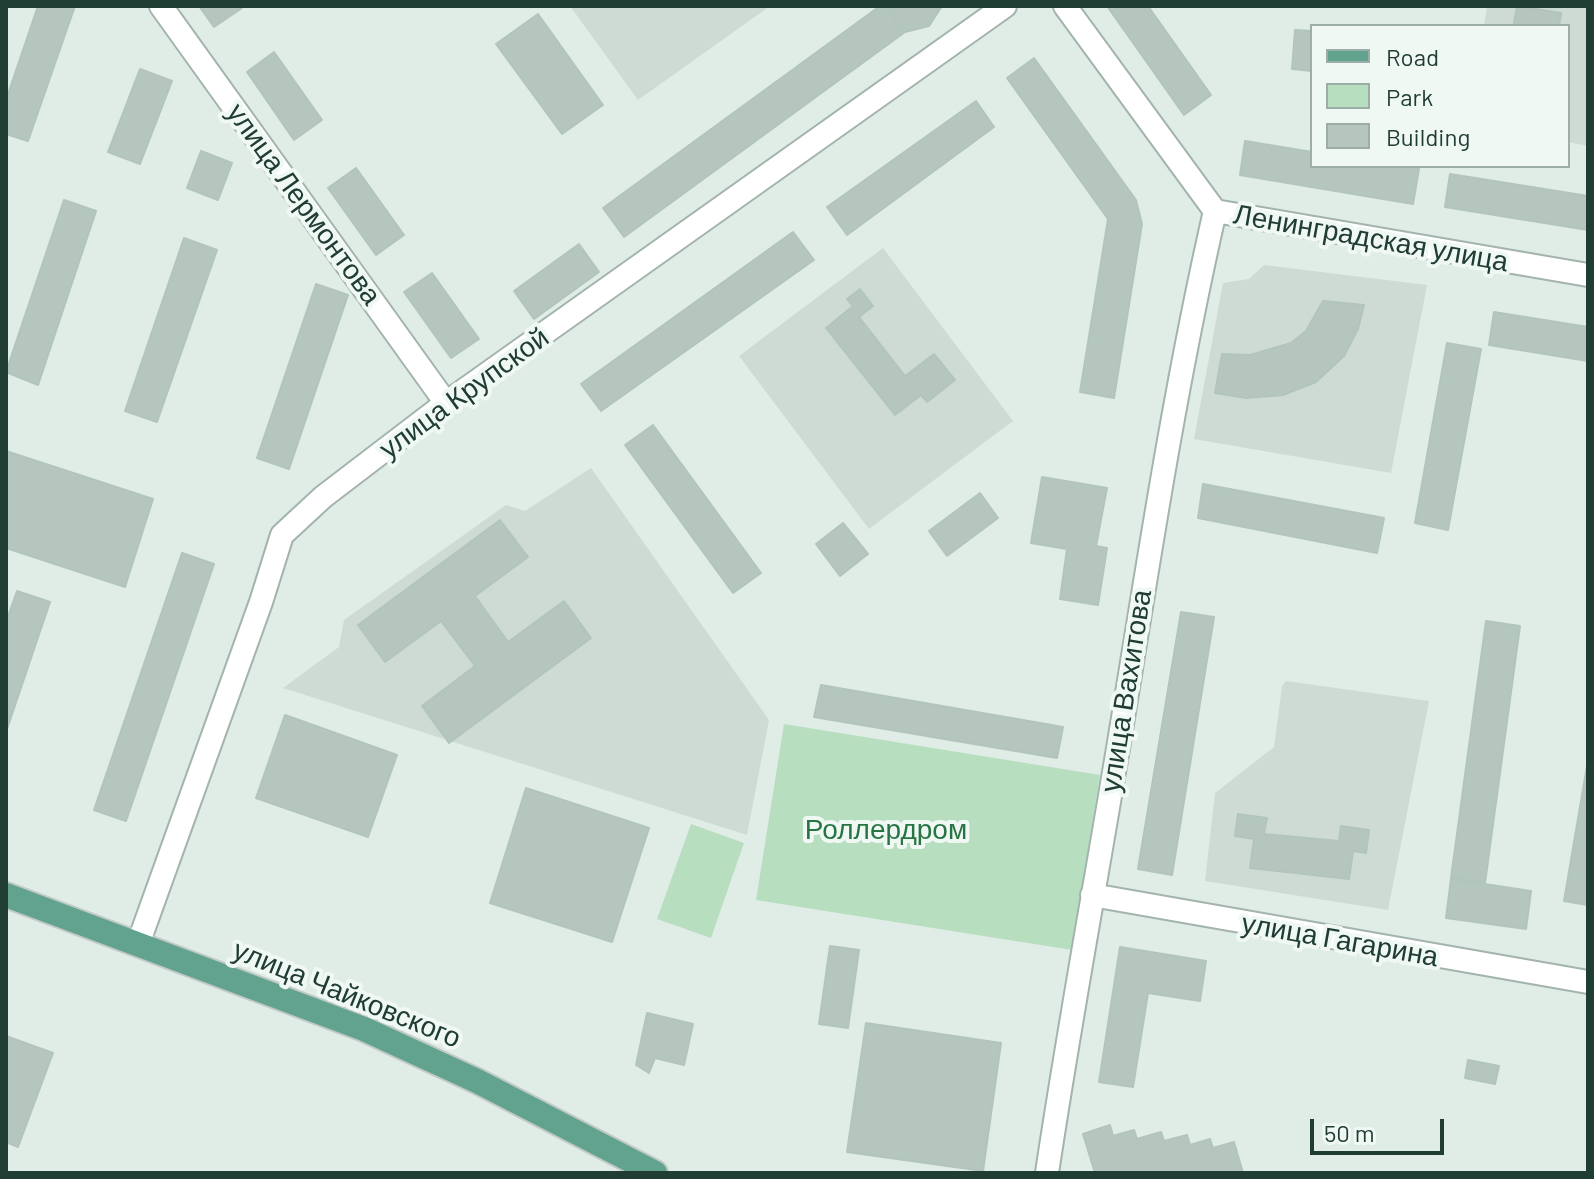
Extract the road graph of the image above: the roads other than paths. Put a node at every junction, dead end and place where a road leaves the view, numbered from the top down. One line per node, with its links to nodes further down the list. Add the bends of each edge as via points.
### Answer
1 (161, 6): 6 (street, улица Лермонтова)
2 (1005, 6): 6 (street, улица Крупской)
3 (1065, 6): 4 (street, Ленинградская улица)
4 (1215, 211): 5 (street, Ленинградская улица); 8 (street, улица Вахитова, via 1173,415)
5 (1588, 275)
6 (446, 403): 9 (street, улица Крупской, via 282,535)
7 (6, 895): 9 (main road, улица Чайковского)
8 (1092, 895): 10 (street, улица Гагарина); 12 (street, улица Вахитова)
9 (138, 944): 11 (main road, улица Чайковского, via 364,1029)
10 (1588, 982)
11 (655, 1173)
12 (1047, 1173)

